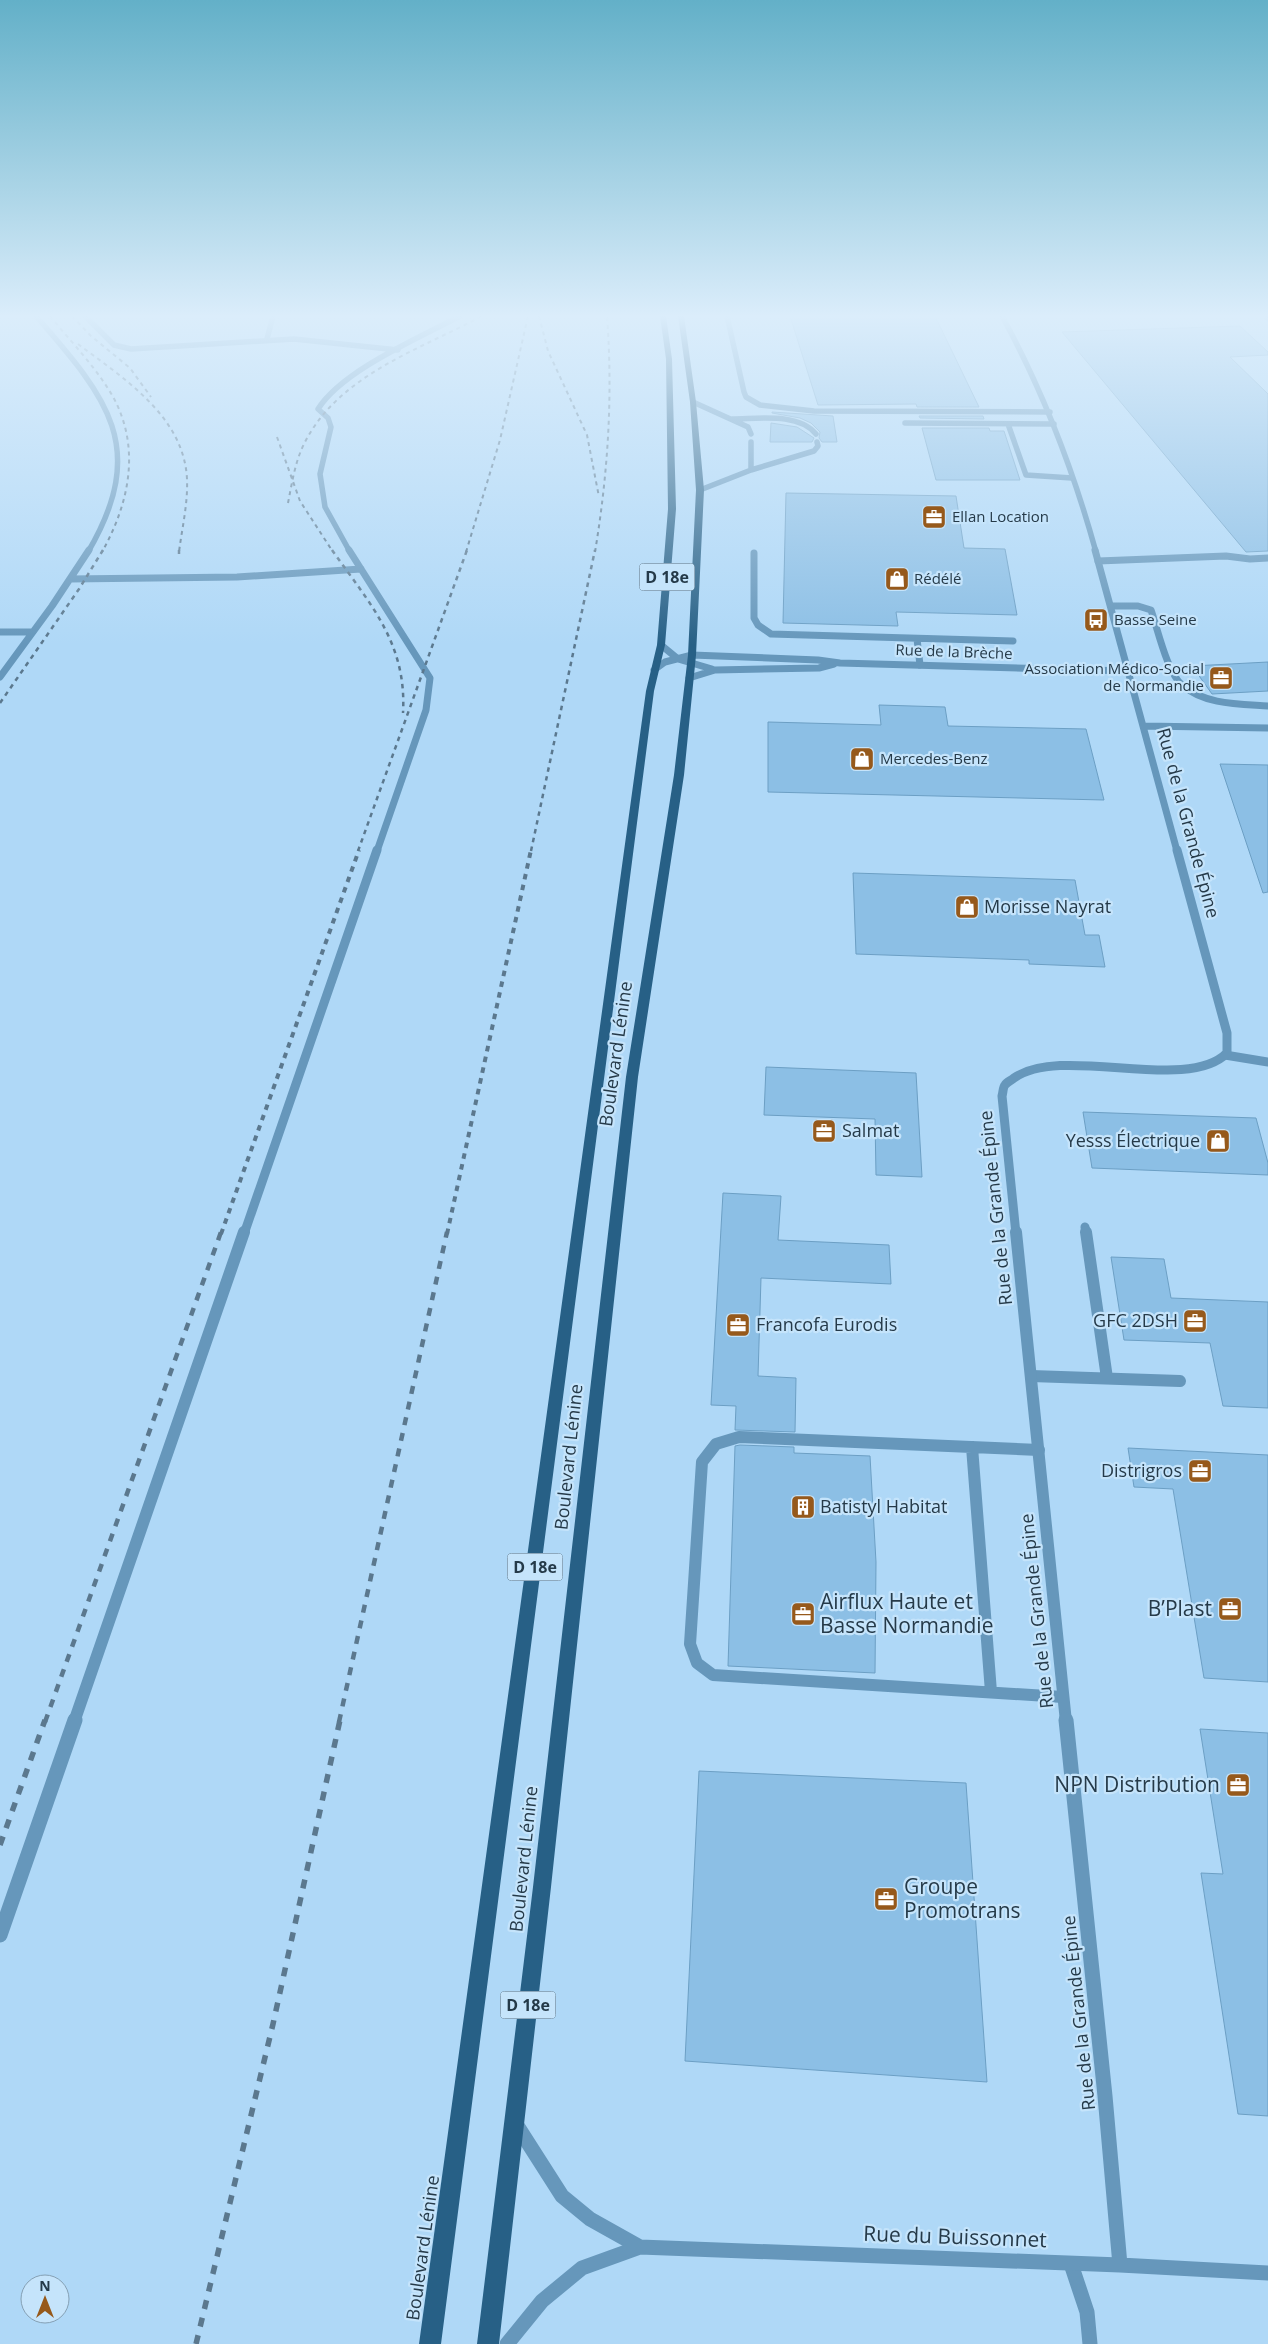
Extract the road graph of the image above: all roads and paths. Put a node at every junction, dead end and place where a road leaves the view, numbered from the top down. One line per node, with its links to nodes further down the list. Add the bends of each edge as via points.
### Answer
1 (109, 425): 20 (street, via 116,447 118,472 109,507 93,543)
2 (330, 425): 19 (street, via 320,474 325,507)
3 (670, 425): 26 (main road, Boulevard Lénine / D 18e, via 672,509)
4 (695, 425): 15 (main road, Boulevard Lénine / D 18e)
5 (745, 425): 9 (street)
6 (807, 425): 10 (street)
7 (1008, 425): 14 (street, via 1026,475)
8 (1054, 425): 14 (street, Rue de la Grande Épine)
9 (751, 434)
10 (816, 434)
11 (751, 442): 13 (street)
12 (817, 442): 13 (street, via 814,451)
13 (751, 470): 15 (street)
14 (1072, 478): 18 (street, Rue de la Grande Épine)
15 (700, 490): 27 (main road, Boulevard Lénine / D 18e)
16 (754, 553): 24 (street, via 754,618 766,631 781,636)
17 (1268, 558): 18 (street, via 1226,556)
18 (1098, 561): 21 (street, Rue de la Grande Épine)
19 (361, 569): 20 (street, via 237,577); 50 (street, via 430,678 426,710)
20 (70, 579): 23 (street)
21 (1111, 606): 34 (street, Rue de la Grande Épine); 37 (street, via 1138,606 1151,610 1175,678 1188,690 1223,702)
22 (0, 632): 23 (street)
23 (32, 632): 35 (street)
24 (916, 639): 25 (street); 31 (street)
25 (1014, 641)
26 (662, 645): 28 (street); 32 (main road, Boulevard Lénine / D 18e)
27 (692, 655): 28 (street); 29 (street, Rue de la Brèche); 30 (main road, Boulevard Lénine / D 18e)
28 (675, 658): 30 (street); 32 (street)
29 (840, 663): 31 (street, Rue de la Brèche); 33 (street, Rue de la Brèche, via 818,668)
30 (691, 665): 33 (street, Rue de la Brèche); 36 (main road, Boulevard Lénine / D 18e)
31 (920, 665): 34 (street, Rue de la Brèche)
32 (654, 670): 56 (main road, Boulevard Lénine / D 18e)
33 (715, 670): 36 (street, Rue de la Brèche)
34 (1128, 671): 38 (street, Rue de la Grande Épine)
35 (0, 677)
36 (689, 678): 51 (main road, Boulevard Lénine / D 18e, via 679,775 632,1077)
37 (1268, 706)
38 (1144, 726): 39 (street); 40 (street, Rue de la Grande Épine, via 1227,1033 1229,1047)
39 (1268, 728)
40 (1225, 1055): 41 (street); 43 (street, Rue de la Grande Épine, via 1202,1066 1180,1069 1032,1070 1006,1085 1002,1096)
41 (1268, 1062)
42 (1085, 1228): 44 (street)
43 (1031, 1376): 44 (street); 47 (street, Rue de la Grande Épine)
44 (1107, 1378): 45 (street)
45 (1180, 1381)
46 (972, 1447): 47 (street); 48 (street); 48 (street, via 739,1437 711,1446 702,1462 690,1644 693,1660 704,1671 714,1675)
47 (1039, 1450): 49 (street, Rue de la Grande Épine)
48 (992, 1692): 49 (street)
49 (1063, 1697): 54 (street, Rue de la Grande Épine)
50 (0, 1935)
51 (514, 2122): 52 (street, Rue du Buissonnet, via 562,2196 590,2219); 57 (main road, Boulevard Lénine / D 18e)
52 (640, 2247): 53 (street, Rue du Buissonnet); 58 (street, Rue du Buissonnet, via 582,2268 542,2301)
53 (1071, 2264): 54 (street, Rue du Buissonnet); 59 (street, via 1087,2312)
54 (1120, 2266): 55 (street, Rue du Buissonnet)
55 (1268, 2273)
56 (430, 2344)
57 (488, 2344)
58 (506, 2344)
59 (1090, 2344)

